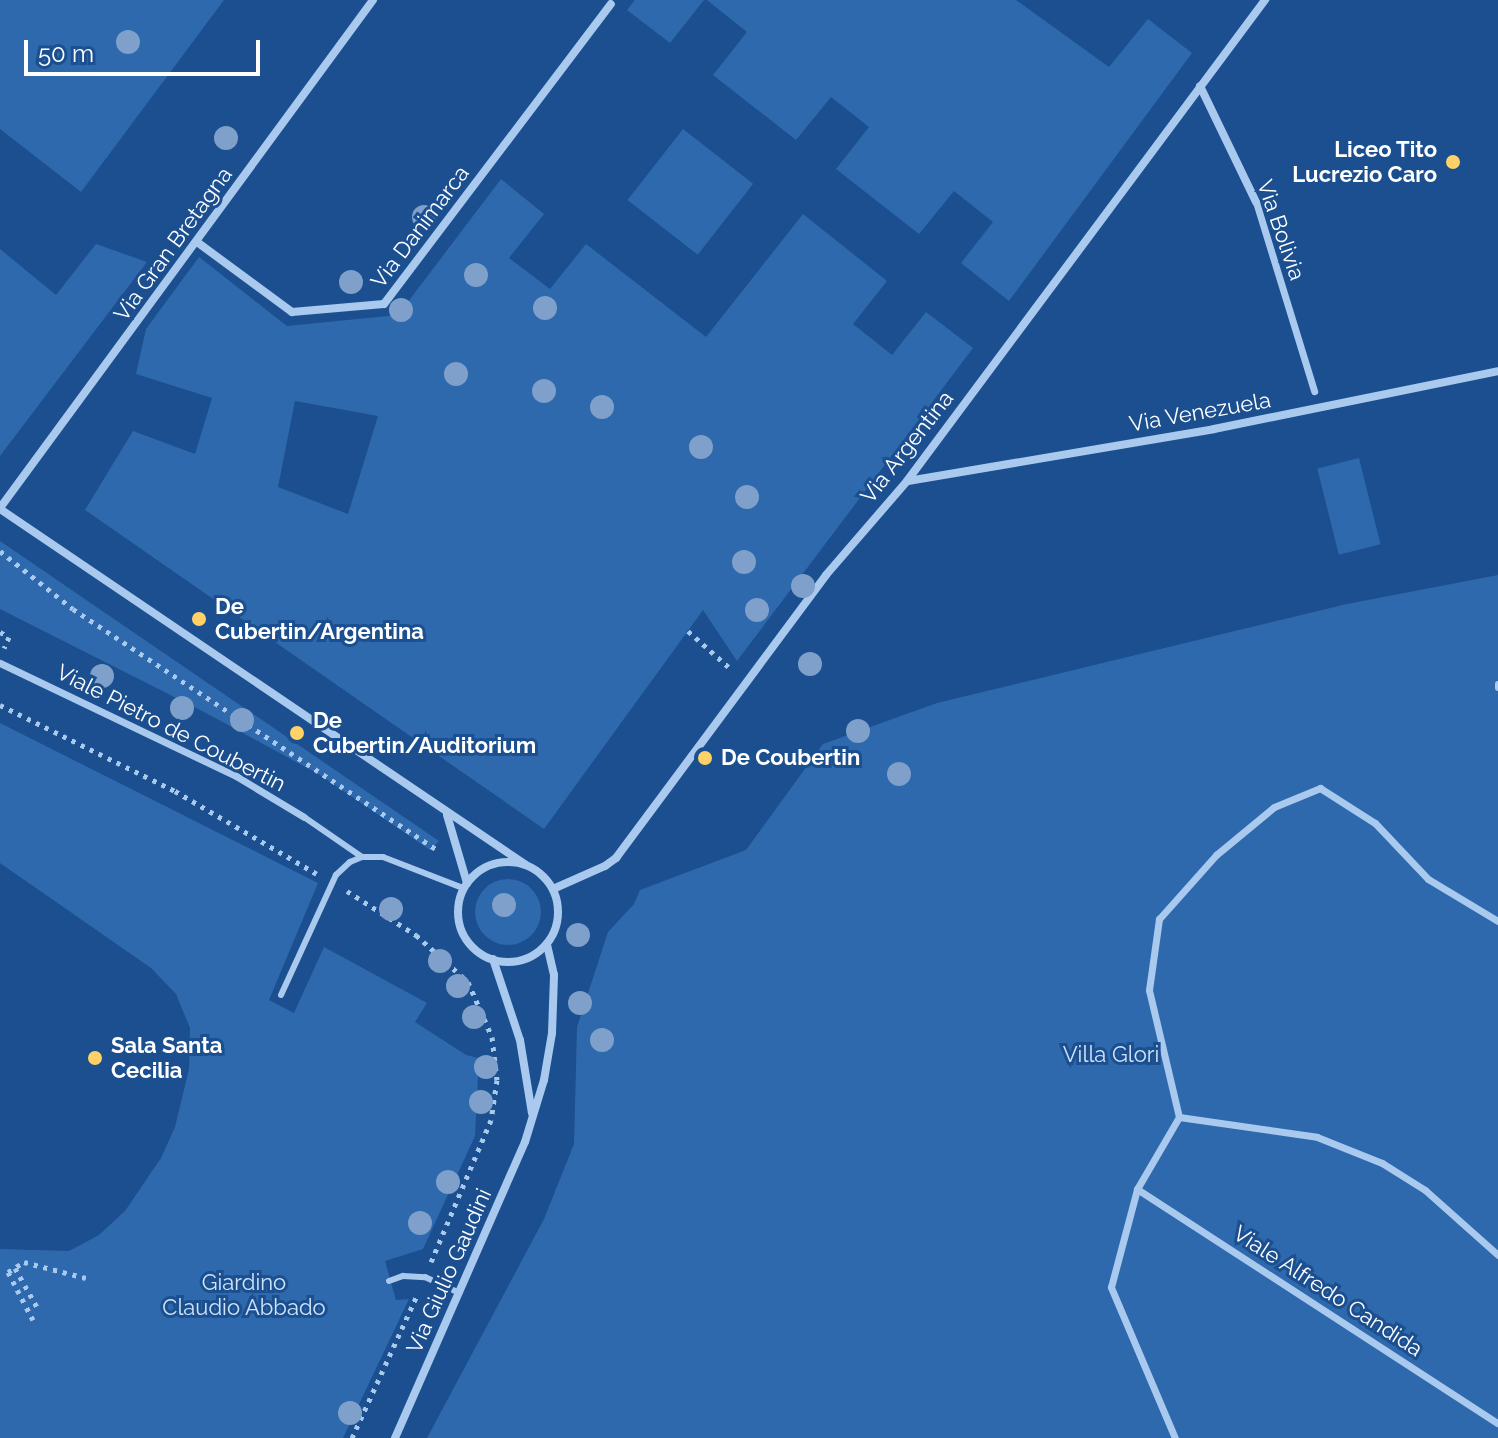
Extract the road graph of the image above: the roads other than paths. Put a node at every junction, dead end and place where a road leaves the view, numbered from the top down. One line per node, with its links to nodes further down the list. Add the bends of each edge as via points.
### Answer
1 (373, 0): 6 (street, Via Gran Bretagna)
2 (1265, 0): 4 (street, Via Argentina)
3 (611, 4): 6 (street, Via Danimarca, via 384,304 292,312)
4 (1200, 86): 5 (street, Via Bolivia); 9 (street, Via Argentina)
5 (1256, 202): 8 (street, Via Bolivia)
6 (197, 242): 10 (street, Via Gran Bretagna)
7 (1498, 371): 9 (street, Via Venezuela, via 1214,429)
8 (1314, 391)
9 (907, 481): 17 (street, Via Argentina, via 826,575 616,858)
10 (0, 509): 12 (street)
11 (0, 663): 13 (street, Viale Pietro de Coubertin, via 236,776)
12 (447, 814): 15 (street); 16 (street)
13 (304, 817): 14 (lane, Viale Pietro de Coubertin)
14 (362, 857): 16 (lane, via 389,858); 21 (lane, via 341,869)
15 (526, 865): 16 (street, via 493,864); 17 (street)
16 (465, 886): 20 (street, via 461,927 476,950)
17 (553, 889): 19 (street, via 559,919)
18 (1498, 921): 22 (street, via 1428,879 1375,823 1320,788 1274,807 1216,855 1159,919 1149,990)
19 (547, 944): 20 (street, via 522,960); 23 (street, Via Giulio Gaudini, via 554,1011)
20 (493, 959): 23 (street, Via Giulio Gaudini, via 520,1040)
21 (281, 995)
22 (1179, 1117): 24 (street); 25 (street, via 1317,1137 1382,1163 1425,1190)
23 (532, 1118): 27 (street, Via Giulio Gaudini)
24 (1137, 1189): 28 (street, Viale Alfredo Candida); 30 (street, via 1111,1287)
25 (1498, 1255)
26 (389, 1281): 27 (lane, via 425,1277)
27 (459, 1293): 29 (street, Via Giulio Gaudini)
28 (1498, 1423)
29 (395, 1438)
30 (1175, 1438)

